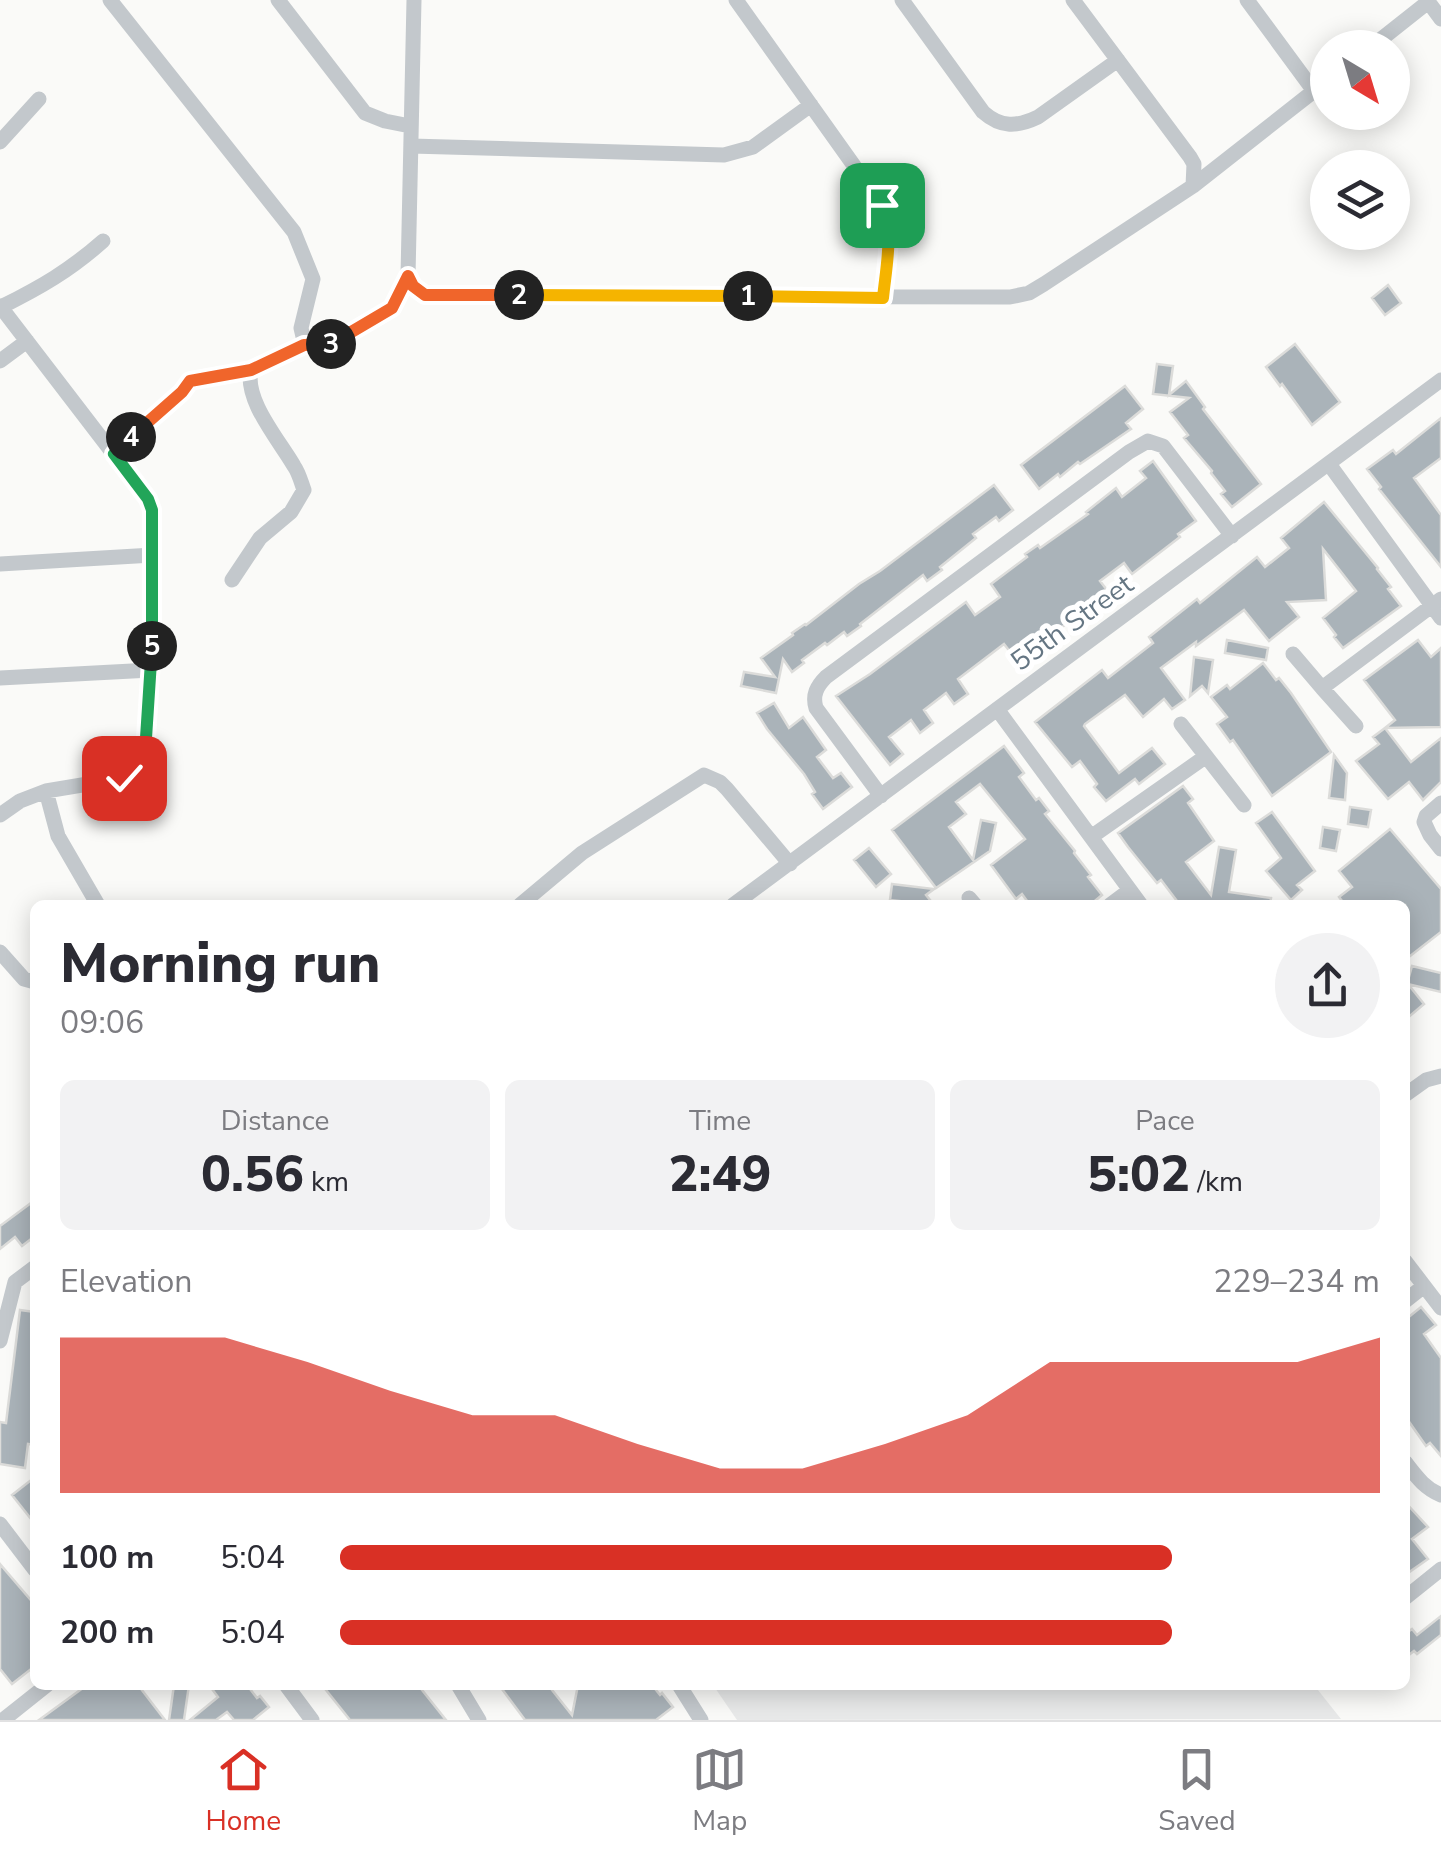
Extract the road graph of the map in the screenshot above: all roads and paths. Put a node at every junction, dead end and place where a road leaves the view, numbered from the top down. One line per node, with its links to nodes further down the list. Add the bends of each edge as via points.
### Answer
1 (110, 0): 25 (street, via 294,232 313,279 301,328)
2 (278, 0): 16 (street, via 364,113)
3 (414, 0): 16 (street)
4 (902, 0): 11 (street, via 983,112 1006,125 1038,117)
5 (1073, 0): 11 (street)
6 (1247, 0): 12 (street)
7 (1427, 1): 9 (street); 10 (street)
8 (744, 3): 15 (street)
9 (1441, 19)
10 (1392, 30)
11 (1118, 60): 19 (street, via 1190,157)
12 (1310, 85)
13 (1310, 93): 19 (street)
14 (39, 99): 17 (street)
15 (810, 106): 18 (street, via 763,142 724,155); 22 (street, via 888,219)
16 (410, 126): 18 (street)
17 (0, 142)
18 (411, 146): 21 (street)
19 (1193, 186): 22 (street, via 1029,292)
20 (103, 241): 23 (street, via 53,281)
21 (408, 276): 22 (street, via 430,296); 25 (street, via 392,308 331,344)
22 (883, 298)
23 (0, 307): 24 (street)
24 (27, 341): 26 (street); 29 (street)
25 (304, 345): 27 (street)
26 (0, 361)
27 (251, 370): 29 (street, via 190,381); 34 (street, via 255,403 304,490)
28 (1441, 380): 30 (street, 55th Street)
29 (114, 454): 32 (street, via 148,499)
30 (1329, 464): 31 (street, 55th Street); 35 (street)
31 (1232, 536): 40 (street, 55th Street); 45 (street, via 1163,446 1148,442 826,676 815,691 816,708)
32 (153, 555): 33 (street); 37 (street)
33 (0, 564)
34 (232, 580)
35 (1438, 608): 39 (street)
36 (1292, 654): 39 (street)
37 (151, 670): 38 (street); 44 (street, via 146,738 124,778)
38 (0, 678)
39 (1322, 688): 42 (street)
40 (997, 709): 45 (street, 55th Street); 49 (street)
41 (1181, 724): 43 (street)
42 (1356, 726)
43 (1205, 757): 47 (street); 49 (street)
44 (46, 792): 48 (street); 53 (street, via 58,836)
45 (882, 796): 51 (street, 55th Street)
46 (1441, 804): 50 (street, via 1424,822)
47 (1244, 805)
48 (0, 815)
49 (1091, 836): 52 (street)
50 (1441, 849)
51 (790, 864): 54 (street, via 727,789 704,775 582,853); 55 (street, 55th Street)
52 (1130, 890): 56 (street); 57 (street)
53 (95, 900)
54 (526, 900)
55 (740, 900)
56 (1117, 900)
57 (1137, 900)
58 (0, 952): 59 (street)
59 (30, 981)
60 (1441, 1076): 61 (street)
61 (1410, 1091)
62 (1410, 1268): 64 (street)
63 (30, 1271): 67 (street, via 14,1282)
64 (1424, 1286): 65 (street); 66 (street)
65 (1410, 1297)
66 (1441, 1308)
67 (0, 1341)
68 (1410, 1469): 69 (street)
69 (1441, 1495)
70 (0, 1524): 71 (street)
71 (30, 1563)
72 (1441, 1569): 73 (street)
73 (1410, 1594)
74 (41, 1690): 78 (street)
75 (290, 1690): 79 (street)
76 (461, 1690): 80 (street)
77 (682, 1690): 81 (street)
78 (3, 1720)
79 (312, 1720)
80 (479, 1720)
81 (701, 1720)

